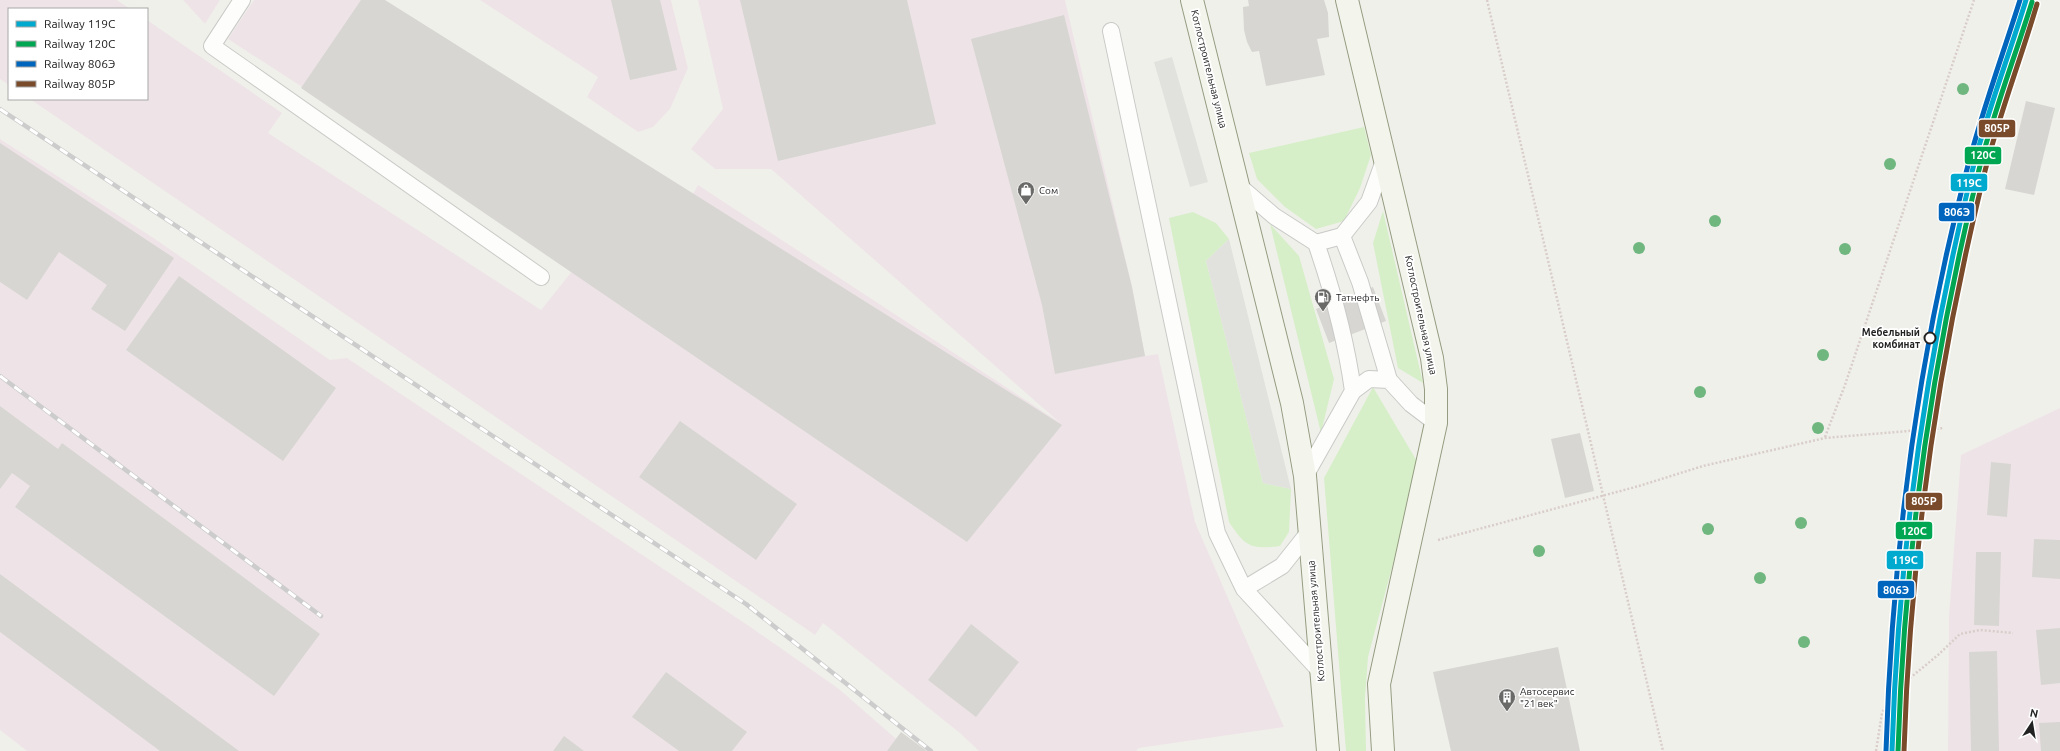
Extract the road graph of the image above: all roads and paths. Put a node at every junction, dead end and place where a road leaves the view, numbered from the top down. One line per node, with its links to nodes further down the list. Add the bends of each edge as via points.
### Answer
1 (242, 0): 11 (lane, via 212,46)
2 (1192, 0): 8 (main road, Котлостроительная улица)
3 (1347, 0): 7 (main road, Котлостроительная улица)
4 (1487, 0): 18 (path)
5 (1974, 0): 16 (path, via 1848,378)
6 (1111, 31): 21 (lane, via 1217,533)
7 (1384, 158): 9 (lane, via 1369,202); 14 (main road, Котлостроительная улица, via 1432,358 1436,389)
8 (1238, 185): 10 (lane, via 1274,216); 17 (main road, Котлостроительная улица, via 1292,403)
9 (1342, 236): 10 (lane); 12 (lane, via 1360,282)
10 (1316, 243): 13 (lane, via 1332,290)
11 (541, 277)
12 (1389, 380): 13 (lane, via 1369,379); 14 (lane, via 1411,404)
13 (1353, 391): 17 (lane)
14 (1436, 423): 20 (main road, Котлостроительная улица)
15 (1944, 428): 16 (path)
16 (1825, 438): 18 (path, via 1749,454)
17 (1304, 476): 19 (main road, Котлостроительная улица)
18 (1604, 494): 20 (path); 26 (path)
19 (1309, 532): 21 (lane, via 1282,566); 23 (main road, Котлостроительная улица)
20 (1408, 548): 25 (main road, Котлостроительная улица, via 1378,684)
21 (1244, 589): 23 (lane)
22 (2013, 633): 27 (path, via 1980,630 1960,634 1893,692 1882,713)
23 (1320, 671): 24 (main road, Котлостроительная улица)
24 (1328, 751)
25 (1384, 751)
26 (1663, 751)
27 (1876, 751)

